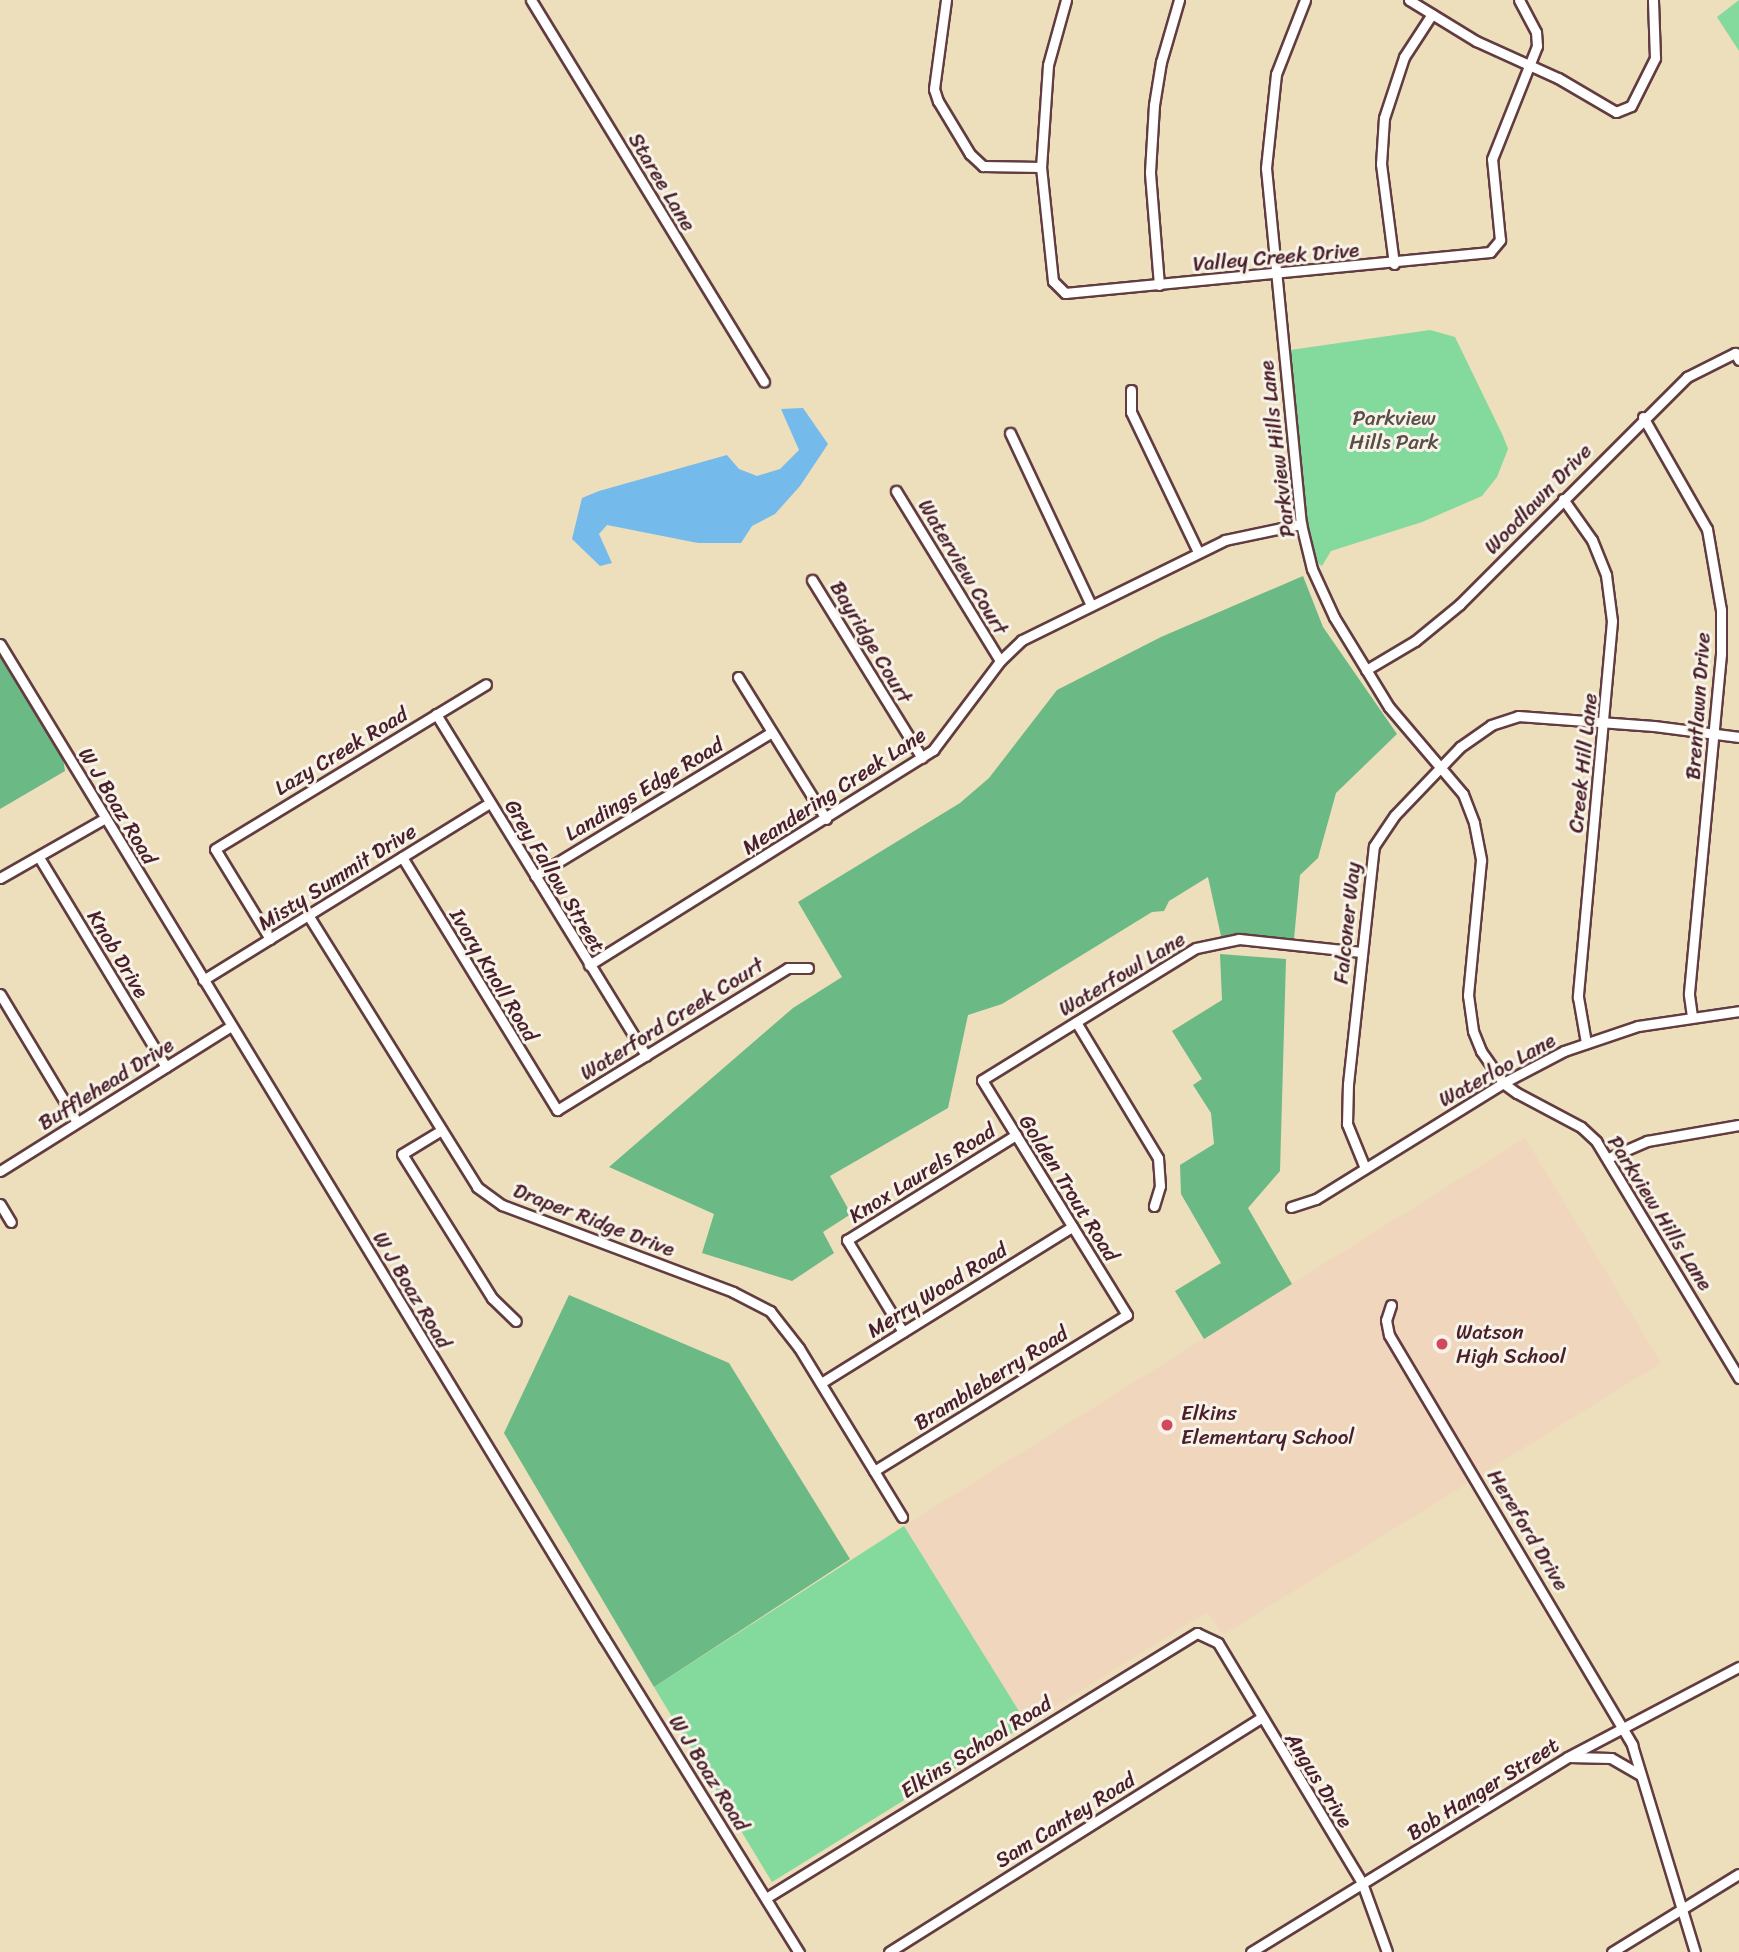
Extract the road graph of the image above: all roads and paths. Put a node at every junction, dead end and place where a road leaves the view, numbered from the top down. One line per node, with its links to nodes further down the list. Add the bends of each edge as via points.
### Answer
1 (531, 0): 16 (street, Staree Lane)
2 (946, 0): 11 (street, via 934,89 938,101 970,154 983,166)
3 (1066, 0): 11 (street, via 1048,65)
4 (1179, 0): 14 (street, via 1154,106 1150,172)
5 (1305, 0): 13 (street, Parkview Hills Lane, via 1276,74 1268,122 1266,169)
6 (1409, 0): 9 (street)
7 (1519, 0): 10 (street, via 1536,32)
8 (1653, 0): 10 (street, via 1655,58 1638,97 1622,112 1611,111)
9 (1432, 14): 10 (street, via 1476,41); 12 (street, via 1404,57 1384,118 1381,164)
10 (1530, 65): 12 (street, Valley Creek Drive, via 1492,159 1497,247 1472,256)
11 (1041, 167): 14 (street, Valley Creek Drive, via 1057,289 1065,293)
12 (1394, 264): 13 (street, Valley Creek Drive)
13 (1276, 275): 14 (street, Valley Creek Drive); 22 (street, Parkview Hills Lane)
14 (1159, 285)
15 (1737, 356): 18 (street, Woodlawn Drive, via 1687,377)
16 (764, 382)
17 (1132, 390): 23 (street, via 1131,412)
18 (1643, 417): 21 (street, Woodlawn Drive); 34 (street, Brentlawn Drive, via 1686,486 1707,529 1717,567 1721,654)
19 (1010, 433): 25 (street)
20 (896, 491): 27 (street, Waterview Court)
21 (1563, 499): 28 (street, Woodlawn Drive, via 1460,604 1415,641); 32 (street, Creek Hill Lane, via 1592,540 1606,575 1612,621)
22 (1301, 524): 23 (street, Meandering Creek Lane, via 1240,535); 28 (street, Parkview Hills Lane, via 1312,569)
23 (1198, 552): 25 (street, Meandering Creek Lane)
24 (812, 580): 36 (street, Bayridge Court)
25 (1091, 605): 27 (street, Meandering Creek Lane, via 1022,640)
26 (0, 643): 39 (street, W J Boaz Road)
27 (1000, 661): 36 (street, Meandering Creek Lane, via 941,744)
28 (1366, 670): 37 (street, Parkview Hills Lane, via 1403,726)
29 (738, 677): 33 (street)
30 (486, 684): 31 (street, Lazy Creek Road)
31 (436, 714): 38 (street, Grey Fallow Street); 46 (street, Lazy Creek Road, via 215,849)
32 (1604, 722): 34 (street, Falconer Way); 37 (street, Falconer Way, via 1518,716 1478,732); 56 (street, Creek Hill Lane, via 1578,997)
33 (772, 732): 40 (street); 43 (street, Landings Edge Road)
34 (1712, 734): 35 (street, Falconer Way); 53 (street, Brentlawn Drive, via 1689,996)
35 (1739, 737)
36 (922, 758): 40 (street, Meandering Creek Lane)
37 (1441, 765): 47 (street, Falconer Way, via 1395,815 1374,846); 60 (street, Parkview Hills Lane, via 1463,794 1474,823 1481,860 1468,995 1473,1031)
38 (490, 803): 41 (street, Misty Summit Drive); 43 (street, Grey Fallow Street)
39 (105, 818): 42 (street); 50 (street, W J Boaz Road)
40 (826, 819): 48 (street, Meandering Creek Lane)
41 (402, 857): 45 (street, Misty Summit Drive); 61 (street, Ivory Knoll Road)
42 (40, 859): 44 (street); 58 (street, Knob Drive)
43 (535, 876): 48 (street, Grey Fallow Street)
44 (0, 878)
45 (308, 915): 46 (street, Misty Summit Drive); 64 (street, Draper Ridge Drive)
46 (270, 939): 50 (street, Misty Summit Drive)
47 (1361, 952): 54 (street, Waterfowl Lane, via 1239,939 1215,943 1196,948); 67 (street, Falconer Way, via 1347,1124)
48 (589, 965): 57 (street, Grey Fallow Street)
49 (808, 968): 57 (street, Waterford Creek Court, via 788,968)
50 (203, 980): 55 (street, W J Boaz Road)
51 (0, 996): 62 (street)
52 (1739, 1011): 53 (street, Waterloo Lane)
53 (1692, 1016): 56 (street, Waterloo Lane)
54 (1076, 1022): 59 (street, Waterfowl Lane); 70 (street, via 1158,1158 1160,1186)
55 (231, 1026): 58 (street, Bufflehead Drive); 90 (street, W J Boaz Road)
56 (1586, 1042): 60 (street, Waterloo Lane)
57 (646, 1056): 61 (street, Waterford Creek Court)
58 (166, 1067): 62 (street, Bufflehead Drive)
59 (982, 1080): 65 (street, Golden Trout Road)
60 (1503, 1083): 66 (street, Parkview Hills Lane, via 1581,1127); 67 (street, Waterloo Lane)
61 (557, 1110)
62 (77, 1122): 68 (street, Bufflehead Drive)
63 (1739, 1125): 66 (street, via 1647,1141)
64 (440, 1131): 76 (street, via 402,1154 492,1298); 79 (street, Draper Ridge Drive, via 465,1173 502,1205 733,1292 769,1311)
65 (1016, 1135): 73 (street, Golden Trout Road); 77 (street, Knox Laurels Road, via 846,1240)
66 (1608, 1158): 78 (street, Parkview Hills Lane)
67 (1365, 1168): 71 (street, Waterloo Lane, via 1316,1199)
68 (0, 1171)
69 (0, 1204): 72 (street)
70 (1154, 1206)
71 (1291, 1207)
72 (11, 1222)
73 (1072, 1227): 75 (street, Golden Trout Road); 77 (street, Merry Wood Road)
74 (1391, 1305): 85 (street, Hereford Drive, via 1386,1320 1390,1335)
75 (1126, 1315): 80 (street, Brambleberry Road)
76 (516, 1321)
77 (903, 1332): 79 (street, Merry Wood Road)
78 (1739, 1378)
79 (821, 1383): 80 (street, Draper Ridge Drive)
80 (874, 1471): 81 (street, Draper Ridge Drive)
81 (902, 1517)
82 (1207, 1634): 84 (street, Angus Drive, via 1225,1655); 90 (street, Elkins School Road, via 1197,1633)
83 (1739, 1667): 85 (street, Bob Hanger Street)
84 (1261, 1718): 89 (street, Angus Drive); 93 (street, Sam Cantey Road)
85 (1623, 1725): 86 (street, Bob Hanger Street); 87 (street, Hereford Drive)
86 (1568, 1757): 87 (street, via 1611,1758); 89 (street, Bob Hanger Street)
87 (1641, 1774): 91 (street, Hereford Drive)
88 (1739, 1874): 91 (street)
89 (1362, 1883): 94 (street, Bob Hanger Street); 95 (street, Angus Drive)
90 (766, 1898): 92 (street, W J Boaz Road)
91 (1681, 1909): 96 (street); 97 (street, Hereford Drive)
92 (799, 1952)
93 (888, 1952)
94 (1251, 1952)
95 (1387, 1952)
96 (1612, 1952)
97 (1695, 1952)

